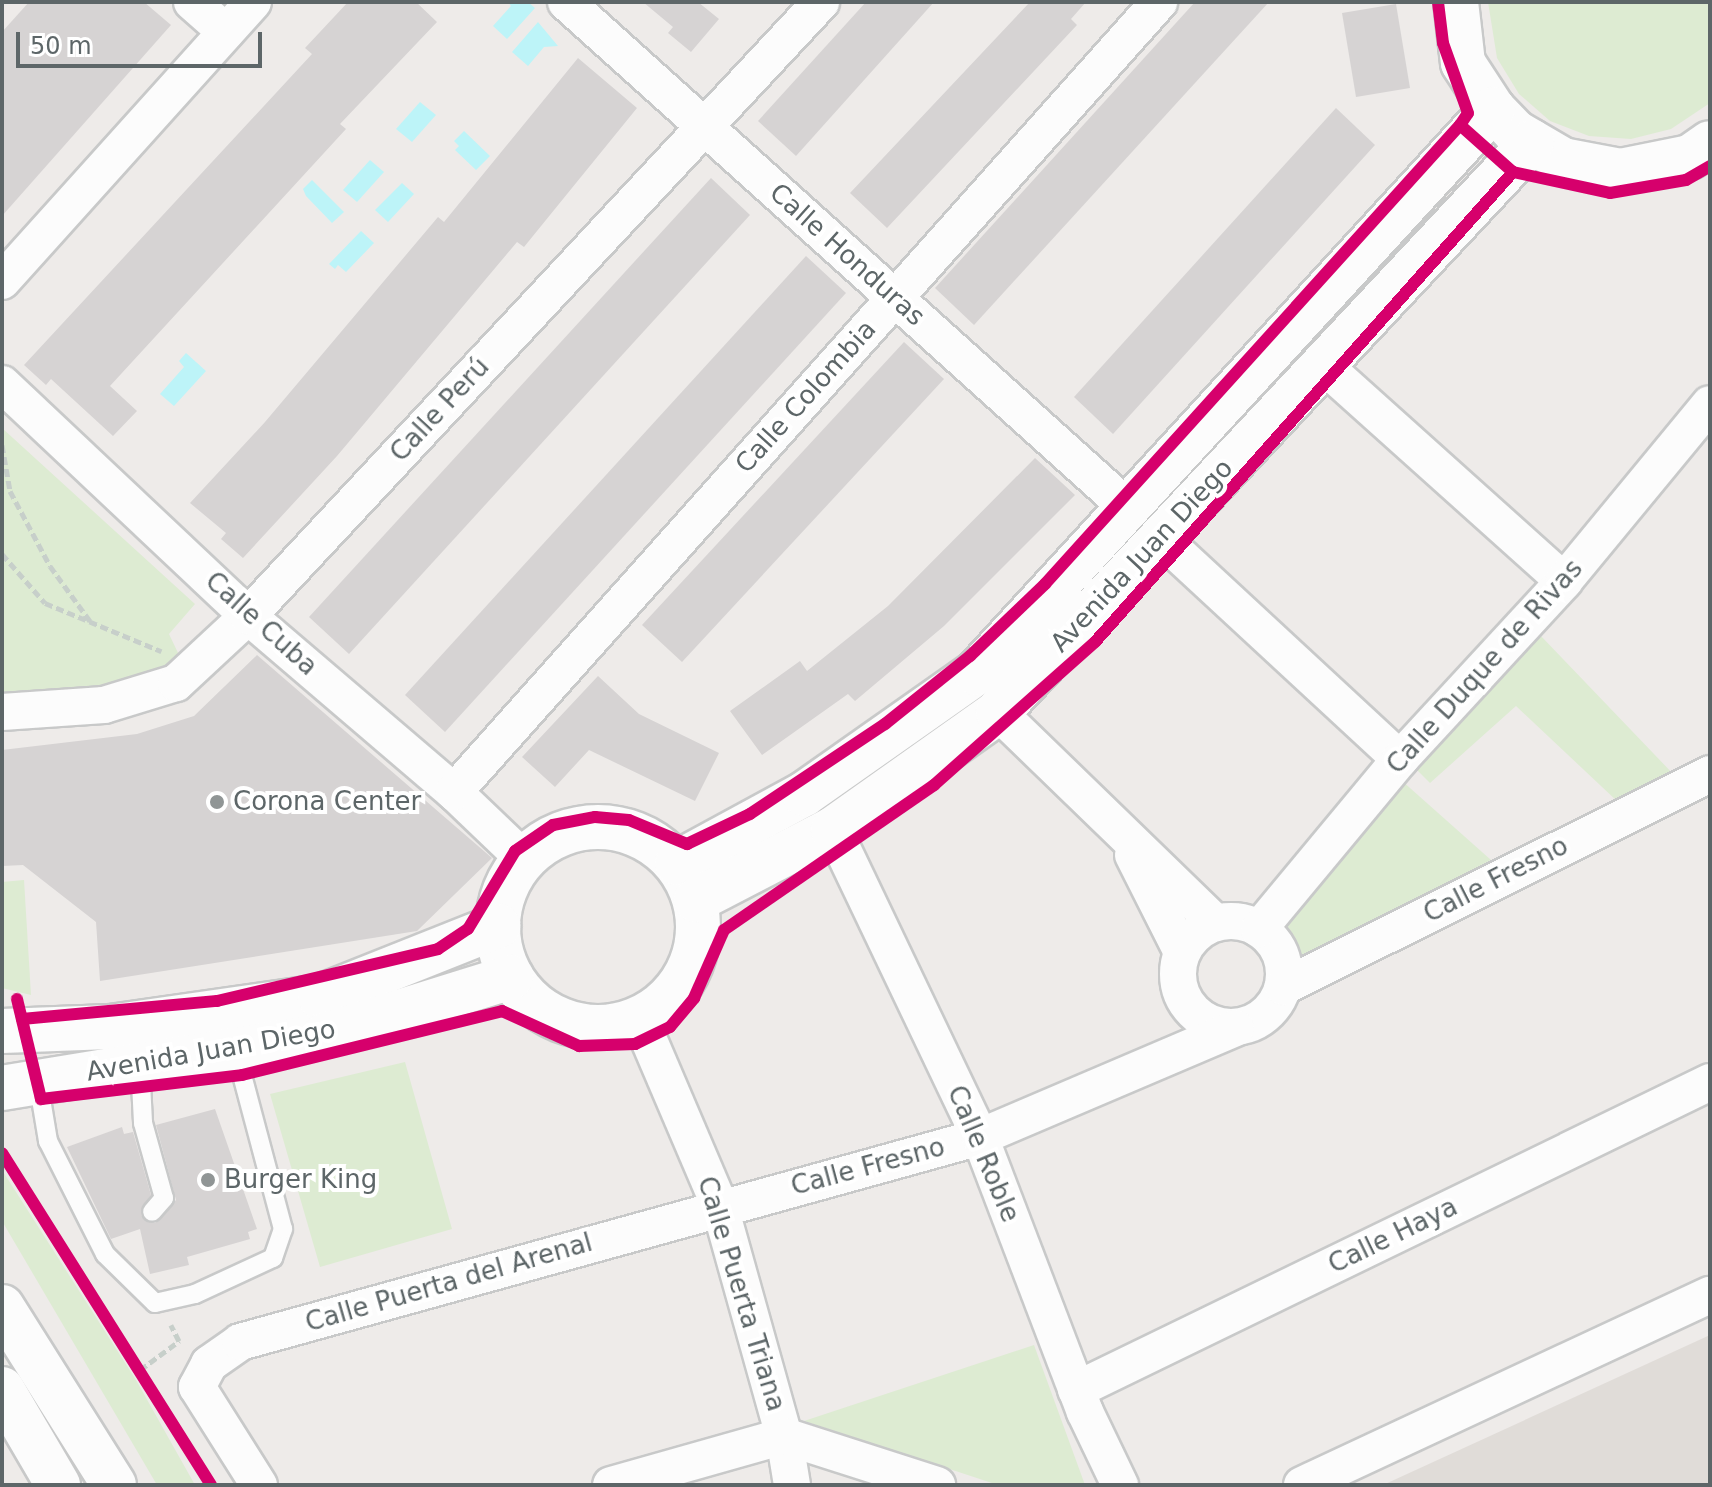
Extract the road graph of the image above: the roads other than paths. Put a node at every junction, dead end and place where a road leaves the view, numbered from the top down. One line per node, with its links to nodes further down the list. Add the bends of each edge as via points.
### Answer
1 (192, 2): 7 (street)
2 (253, 2): 7 (street)
3 (566, 2): 9 (street, Calle Honduras)
4 (821, 2): 9 (street, Calle Perú)
5 (1159, 2): 13 (street, Calle Colombia)
6 (1456, 2): 8 (street, via 1463,63)
7 (226, 32): 12 (street)
8 (1493, 109): 10 (street); 17 (street, Avenida Juan Diego)
9 (705, 126): 13 (street, Calle Honduras); 20 (street, Calle Perú)
10 (1532, 142): 11 (street, via 1563,160 1620,171 1690,157); 14 (street, Avenida Juan Diego)
11 (1710, 143)
12 (2, 281)
13 (894, 297): 17 (street, Calle Honduras); 25 (street, Calle Colombia)
14 (1322, 364): 18 (street, Avenida Juan Diego); 19 (street)
15 (2, 384): 20 (street, Calle Cuba)
16 (1710, 404): 19 (street, Calle Duque de Rivas)
17 (1127, 507): 29 (street, Avenida Juan Diego, via 976,673)
18 (1160, 537): 22 (street, Avenida Juan Diego); 23 (street)
19 (1564, 581): 23 (street, Calle Duque de Rivas)
20 (248, 616): 21 (street, Calle Perú, via 176,683 104,705); 25 (street, Calle Cuba)
21 (2, 712)
22 (998, 712): 26 (street, Avenida Juan Diego); 27 (street)
23 (1400, 759): 32 (street, Calle Duque de Rivas)
24 (1710, 774): 35 (street, Calle Fresno)
25 (454, 792): 28 (street, Calle Cuba)
26 (833, 829): 29 (street, Avenida Juan Diego); 43 (street, Calle Roble)
27 (1120, 829): 30 (street); 33 (street)
28 (524, 859): 29 (street, via 568,832 610,827 644,837); 31 (street, via 503,894)
29 (686, 881): 36 (street, via 700,929 692,966 669,999)
30 (1216, 923): 32 (street, via 1231,921); 33 (street, via 1202,929)
31 (498, 926): 34 (street); 38 (street, Avenida Juan Diego, via 320,997 110,1027)
32 (1259, 929): 35 (street, via 1280,954)
33 (1182, 952): 37 (street, via 1177,968 1183,999 1205,1021)
34 (511, 977): 36 (street, via 546,1014 575,1025 609,1027); 39 (street, Avenida Juan Diego, via 325,1035)
35 (1283, 987): 37 (street, via 1266,1015)
36 (640, 1019): 44 (street, Calle Puerta Triana)
37 (1236, 1028): 43 (street, Calle Fresno)
38 (2, 1031)
39 (235, 1049): 40 (street, Avenida Juan Diego); 42 (lane, via 283,1229 273,1258 195,1294 155,1303 105,1254)
40 (140, 1063): 42 (street, Avenida Juan Diego); 45 (lane, via 143,1123 164,1198)
41 (1710, 1082): 49 (street, Calle Haya)
42 (21, 1093)
43 (980, 1137): 44 (street, Calle Fresno); 49 (street, Calle Roble)
44 (720, 1207): 50 (street, Calle Puerta Triana); 53 (street, Calle Puerta del Arenal, via 240,1342 209,1364 197,1387)
45 (152, 1212)
46 (1710, 1295): 58 (street)
47 (2, 1307): 52 (street)
48 (2, 1389): 51 (street)
49 (1076, 1390): 57 (street, Calle Roble)
50 (784, 1436): 54 (street); 55 (street, Calle Puerta Triana); 56 (street)
51 (58, 1485)
52 (114, 1485)
53 (259, 1485)
54 (611, 1485)
55 (792, 1485)
56 (937, 1485)
57 (1120, 1485)
58 (1302, 1485)

